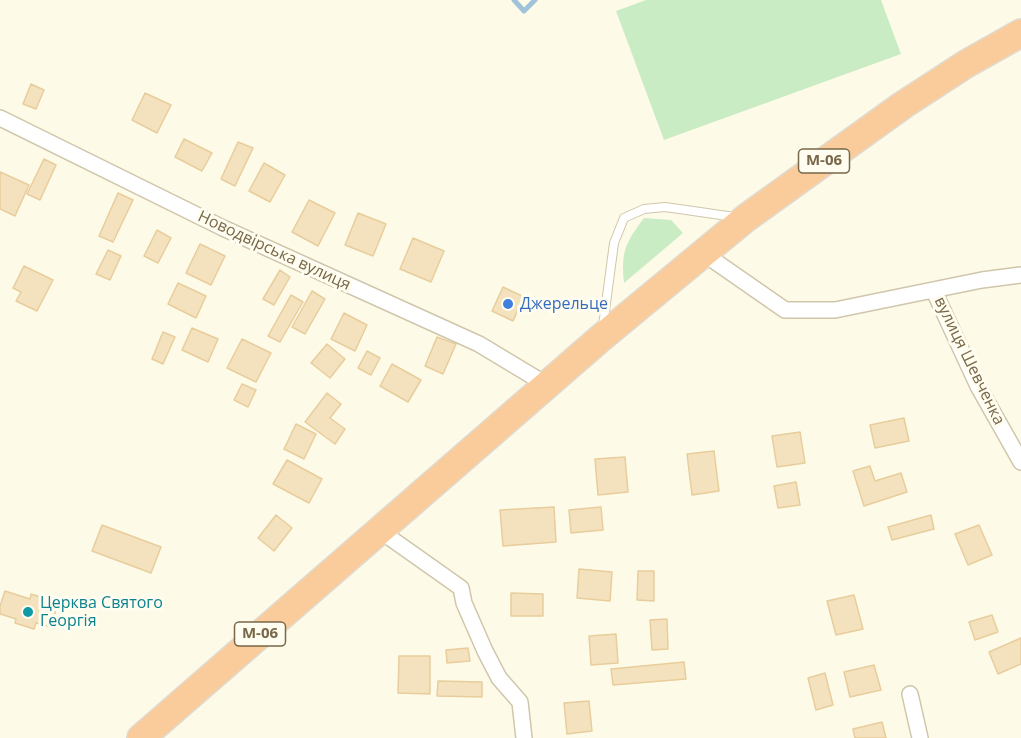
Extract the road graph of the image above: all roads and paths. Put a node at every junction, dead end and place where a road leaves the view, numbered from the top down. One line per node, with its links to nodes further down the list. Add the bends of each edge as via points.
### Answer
1 (1021, 33): 3 (highway, М-06, via 903,105)
2 (0, 118): 8 (street, Новодвірська вулиця, via 223,228 479,344)
3 (746, 218): 4 (highway, М-06); 7 (lane, via 665,207 644,209 624,218 614,243)
4 (703, 253): 6 (street, via 784,310 835,310); 7 (highway, М-06)
5 (1021, 276): 6 (street)
6 (934, 291): 9 (street, вулиця Шевченка, via 978,386)
7 (602, 337): 8 (highway, М-06)
8 (547, 385): 10 (highway, М-06)
9 (1021, 462)
10 (379, 530): 12 (highway, М-06); 13 (street, via 460,588 499,678 520,702)
11 (910, 694): 14 (street)
12 (141, 738)
13 (524, 738)
14 (920, 738)

